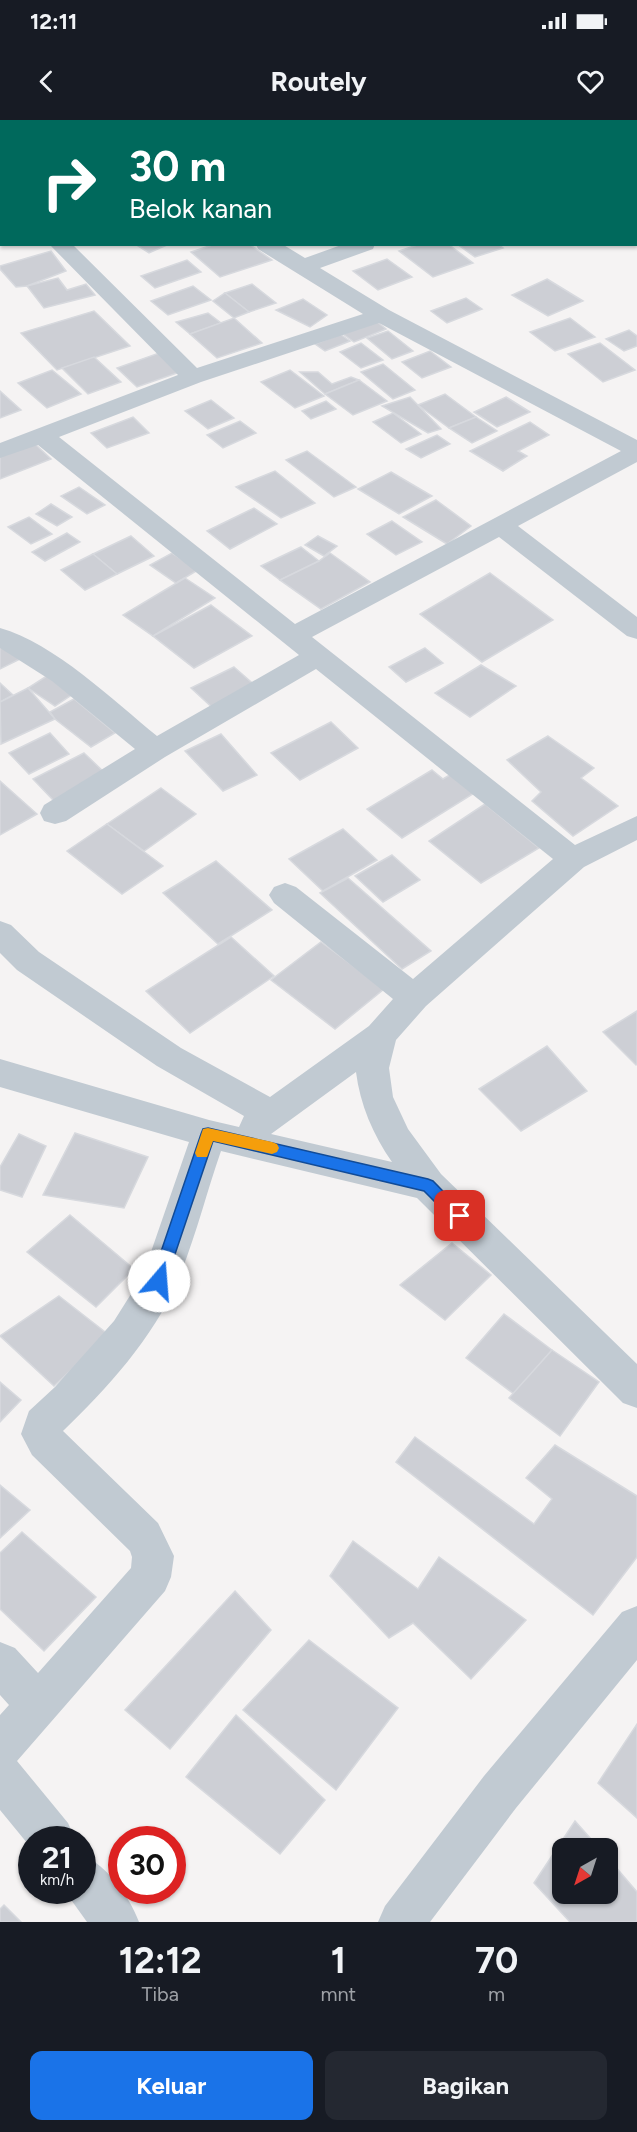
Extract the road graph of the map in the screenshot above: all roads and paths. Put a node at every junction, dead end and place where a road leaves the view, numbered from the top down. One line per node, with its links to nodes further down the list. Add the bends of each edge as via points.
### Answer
1 (61, 246): 6 (street)
2 (269, 246): 4 (street)
3 (359, 246): 4 (street)
4 (304, 266): 5 (street)
5 (381, 315): 6 (street); 9 (street)
6 (193, 377): 7 (street)
7 (41, 435): 8 (street); 12 (street)
8 (0, 451)
9 (637, 451): 10 (street)
10 (501, 526): 11 (street); 12 (street)
11 (637, 630)
12 (293, 636): 14 (street)
13 (0, 637): 15 (street, via 70,681)
14 (318, 656): 15 (street); 18 (street)
15 (155, 750): 16 (street)
16 (55, 813)
17 (637, 827): 18 (street)
18 (573, 859): 21 (street)
19 (285, 895): 21 (street)
20 (0, 933): 24 (street, via 28,961 169,1057)
21 (414, 997): 22 (street)
22 (381, 1035): 24 (street); 26 (street, via 372,1068 376,1097 395,1138)
23 (0, 1073): 25 (street)
24 (273, 1115): 25 (street)
25 (222, 1137): 26 (street); 30 (street, via 159,1281 127,1333 43,1425 41,1434 46,1442 144,1537 153,1556 150,1577)
26 (428, 1185): 27 (street)
27 (637, 1390)
28 (637, 1627): 36 (street, via 500,1792)
29 (0, 1663): 30 (street)
30 (38, 1705): 31 (street)
31 (0, 1748)
32 (0, 1775): 33 (street)
33 (41, 1826)
34 (96, 1896): 35 (street)
35 (116, 1922)
36 (401, 1922)

